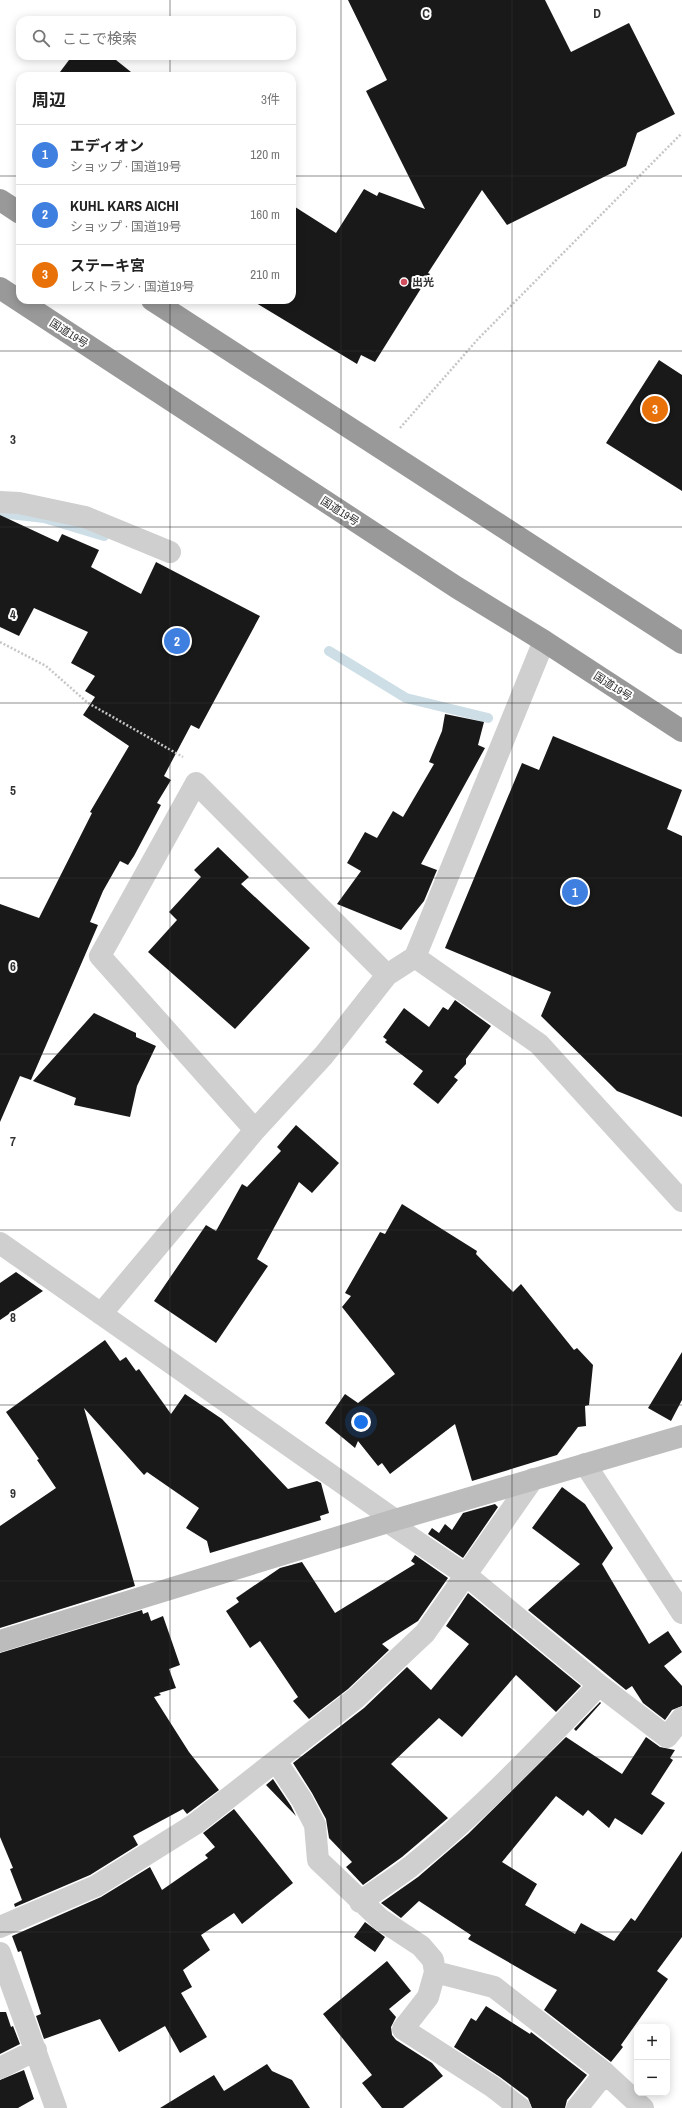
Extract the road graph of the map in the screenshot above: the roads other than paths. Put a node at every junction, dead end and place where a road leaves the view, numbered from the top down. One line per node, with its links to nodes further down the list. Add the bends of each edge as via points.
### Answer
1 (0, 200): 2 (highway)
2 (16, 211)
3 (0, 288): 4 (highway, 国道19号)
4 (16, 298)
5 (24, 304): 9 (highway, 国道19号, via 456,587)
6 (158, 304): 10 (highway)
7 (0, 502): 8 (street, via 19,503 85,517)
8 (170, 552)
9 (544, 641): 11 (highway, 国道19号); 12 (street)
10 (682, 643)
11 (682, 731)
12 (415, 957): 13 (street); 15 (street, via 539,1044)
13 (387, 974): 14 (street, via 324,1055); 14 (street, via 196,783 100,956)
14 (255, 1130): 17 (street)
15 (682, 1202)
16 (0, 1243): 17 (street)
17 (101, 1314): 21 (street)
18 (682, 1436): 19 (street)
19 (585, 1464): 20 (street); 23 (street)
20 (533, 1479): 21 (street); 22 (street)
21 (392, 1521): 22 (street); 24 (street)
22 (466, 1575): 25 (street); 27 (street, via 424,1633 356,1698)
23 (682, 1613)
24 (0, 1641)
25 (598, 1685): 26 (street, via 667,1737); 28 (street, via 547,1740 472,1813 410,1867)
26 (682, 1718)
27 (276, 1761): 28 (street, via 315,1825 318,1860); 29 (street, via 195,1824 96,1886)
28 (360, 1902): 31 (street, via 380,1919 422,1946 433,1960)
29 (0, 1927)
30 (0, 1953): 32 (street)
31 (435, 1972): 34 (street, via 494,1987); 36 (street, via 428,1997 403,2029 493,2087)
32 (36, 2050): 33 (street); 35 (street)
33 (0, 2068)
34 (605, 2073): 37 (street); 38 (street)
35 (56, 2108)
36 (520, 2108)
37 (577, 2108)
38 (643, 2108)

